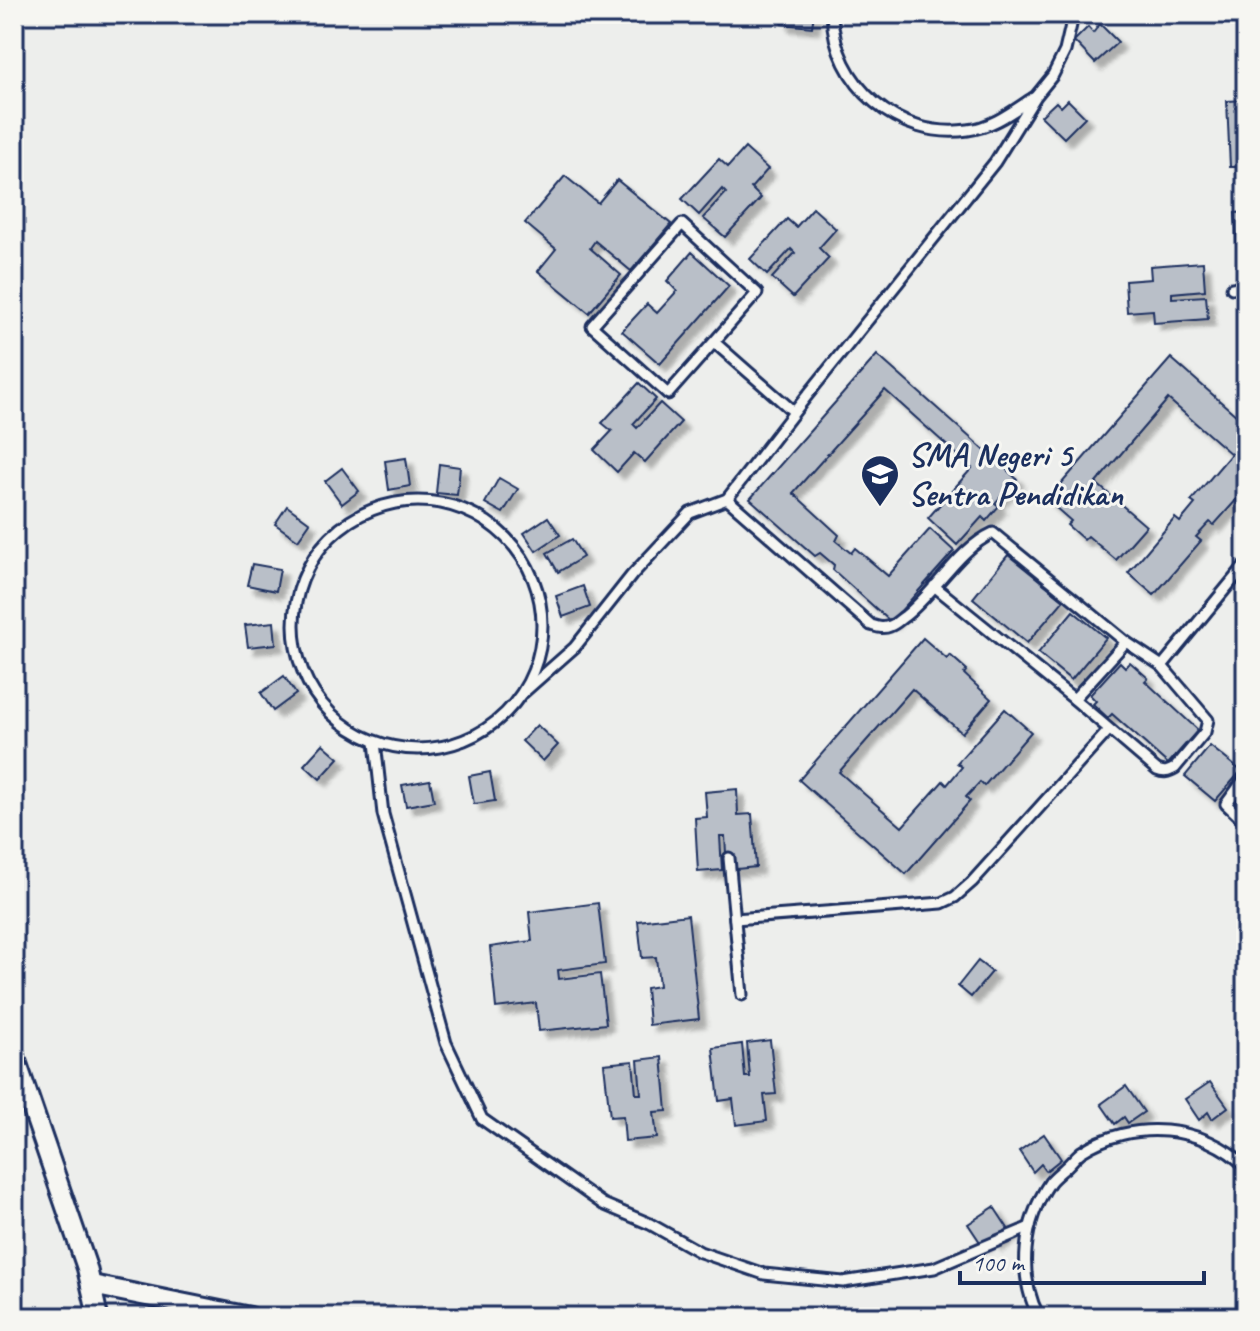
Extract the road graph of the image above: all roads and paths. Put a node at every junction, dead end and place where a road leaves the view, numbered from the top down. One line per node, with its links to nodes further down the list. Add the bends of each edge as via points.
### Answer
1 (832, 14): 3 (lane, via 844,66 875,105 896,118 919,127 969,130 993,124)
2 (1071, 14): 3 (lane, via 1065,51)
3 (1036, 96): 7 (lane, via 995,162)
4 (1246, 286): 5 (lane)
5 (1232, 288)
6 (714, 342): 6 (lane, via 668,394 592,326 682,224 757,293); 7 (lane)
7 (794, 412): 8 (lane)
8 (727, 499): 10 (lane, via 871,625 893,626); 13 (lane, via 690,513 575,647)
9 (1246, 564): 12 (lane)
10 (934, 586): 11 (lane, via 979,539 993,533); 14 (lane)
11 (1126, 642): 12 (lane); 14 (lane)
12 (1162, 666): 15 (lane, via 1208,720 1205,732 1175,768 1162,772)
13 (523, 693): 16 (lane, via 494,724 457,743 416,750); 16 (lane, via 540,654 543,612 532,572 508,537 475,513 436,501 395,502 358,516 326,541 304,575 294,615 297,655 313,692 339,722)
14 (1074, 699): 15 (lane)
15 (1109, 730): 20 (lane, via 955,897 942,903)
16 (375, 742): 26 (lane, via 383,814 446,1043 482,1119 603,1204 700,1252 764,1274 843,1282 934,1268)
17 (1246, 784): 18 (lane, via 1243,781 1226,804)
18 (1246, 823)
19 (729, 858): 20 (lane)
20 (735, 919): 21 (lane)
21 (742, 995)
22 (14, 1055): 27 (street)
23 (1246, 1150): 24 (lane)
24 (1237, 1158): 25 (lane); 26 (lane, via 1200,1137 1160,1129 1119,1135 1081,1153 1051,1182)
25 (1246, 1167)
26 (1030, 1227): 30 (lane, via 1024,1260)
27 (92, 1285): 28 (street); 29 (street)
28 (98, 1317)
29 (250, 1317)
30 (1039, 1317)

